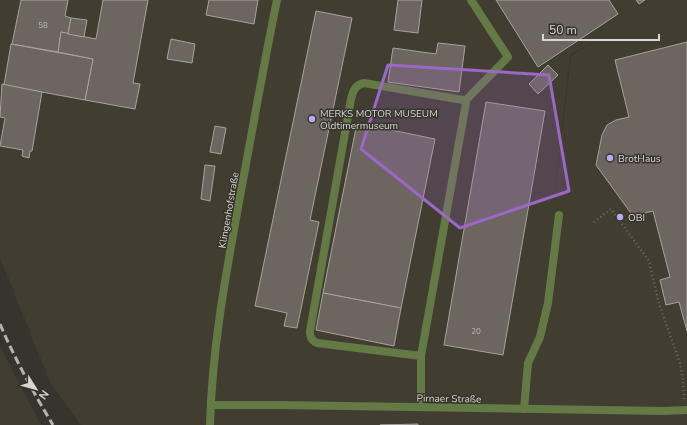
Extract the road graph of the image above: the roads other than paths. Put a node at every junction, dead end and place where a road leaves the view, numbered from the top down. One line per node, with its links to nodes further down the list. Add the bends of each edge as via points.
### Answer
1 (277, 0): 6 (street, Klingenhofstraße, via 222,301)
2 (471, 0): 3 (street, via 508,57)
3 (465, 101): 5 (street); 5 (street, via 364,84 360,84 353,91 310,331 311,339 317,343)
4 (559, 215): 8 (street, via 548,303 540,337 528,363)
5 (421, 356): 7 (street)
6 (211, 405): 7 (street, Pirnaer Straße); 10 (street, Klingenhofstraße)
7 (421, 407): 8 (street, Pirnaer Straße)
8 (524, 409): 9 (street, Pirnaer Straße)
9 (686, 410)
10 (210, 425)

